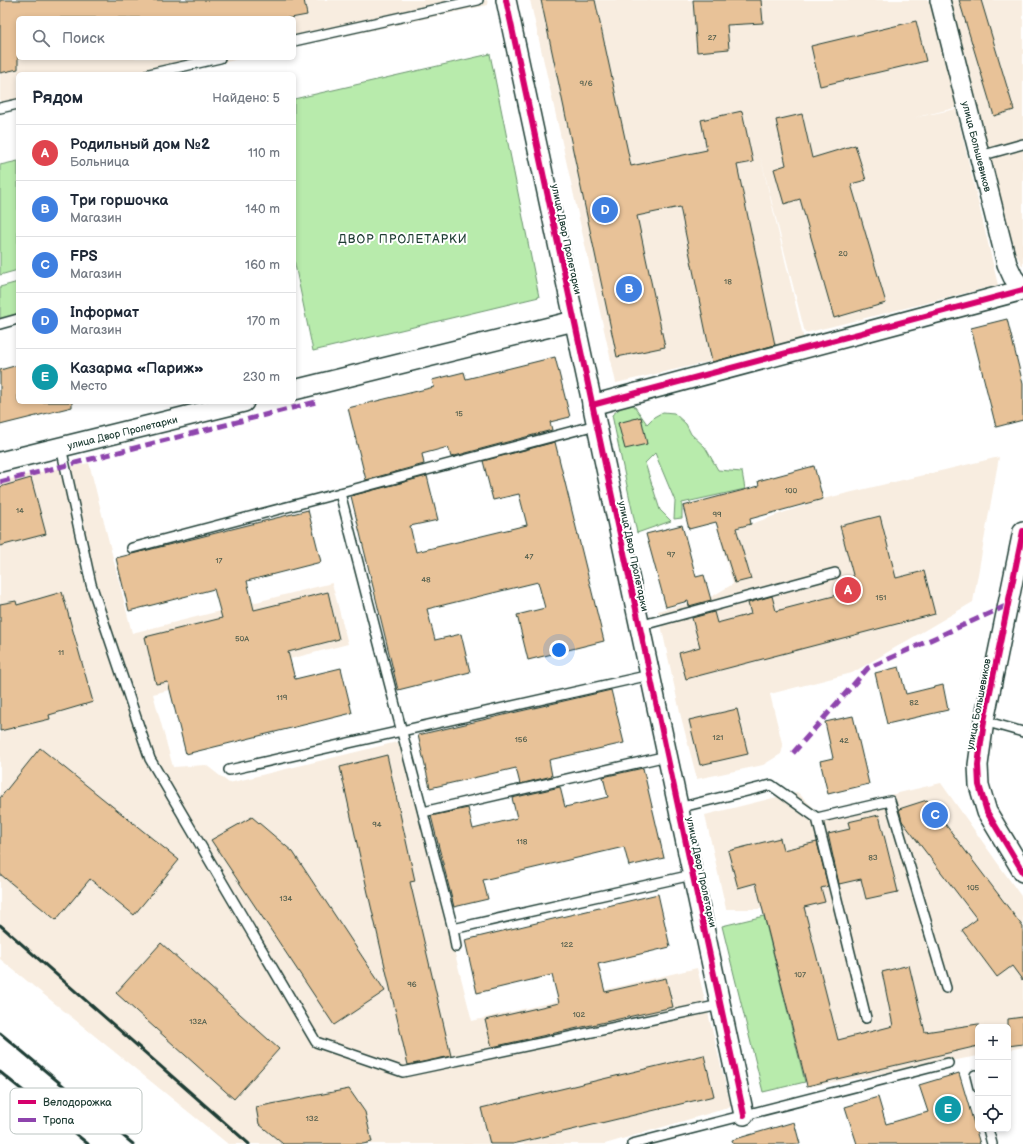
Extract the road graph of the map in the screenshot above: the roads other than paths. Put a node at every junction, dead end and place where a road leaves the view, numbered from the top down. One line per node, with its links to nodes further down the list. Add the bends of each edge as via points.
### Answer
1 (478, 0): 4 (lane)
2 (506, 0): 13 (street, улица Двор Пролетарки)
3 (940, 0): 10 (street, улица Большевиков)
4 (296, 41)
5 (211, 60): 6 (lane)
6 (158, 72)
7 (16, 104): 8 (lane)
8 (0, 108)
9 (1023, 144): 10 (lane)
10 (980, 156): 11 (street, улица Большевиков, via 1007,264 1012,276)
11 (1023, 290): 17 (street)
12 (16, 320): 14 (lane)
13 (574, 321): 15 (street); 17 (street, улица Двор Пролетарки)
14 (0, 324)
15 (296, 388)
16 (236, 404): 19 (street, улица Двор Пролетарки)
17 (592, 405): 18 (street, улица Двор Пролетарки)
18 (596, 425): 21 (lane); 25 (street, улица Двор Пролетарки)
19 (61, 447): 20 (street, улица Двор Пролетарки); 40 (lane, via 91,584 150,759 316,1042 403,1072)
20 (0, 462)
21 (340, 493): 23 (lane); 28 (lane)
22 (1023, 531): 27 (street, улица Большевиков)
23 (132, 548)
24 (834, 572): 25 (lane)
25 (639, 626): 26 (street, улица Двор Пролетарки)
26 (650, 675): 28 (lane); 30 (street, улица Двор Пролетарки)
27 (984, 721): 29 (lane); 35 (street, улица Большевиков, via 978,755 981,794 991,821)
28 (403, 732): 31 (lane); 33 (lane)
29 (1023, 732)
30 (667, 756): 32 (street, улица Двор Пролетарки); 33 (lane)
31 (229, 770)
32 (678, 808): 34 (lane, via 771,785); 36 (street, улица Двор Пролетарки)
33 (424, 812): 37 (lane)
34 (817, 818): 39 (lane, via 890,801); 41 (lane)
35 (1023, 872)
36 (692, 875): 37 (lane); 40 (street, улица Двор Пролетарки)
37 (454, 929): 38 (lane)
38 (456, 947)
39 (946, 988)
40 (720, 1005): 43 (street, улица Двор Пролетарки)
41 (866, 1018)
42 (948, 1063): 43 (lane)
43 (744, 1115): 45 (lane)
44 (989, 1132): 46 (lane)
45 (632, 1144)
46 (992, 1144)

